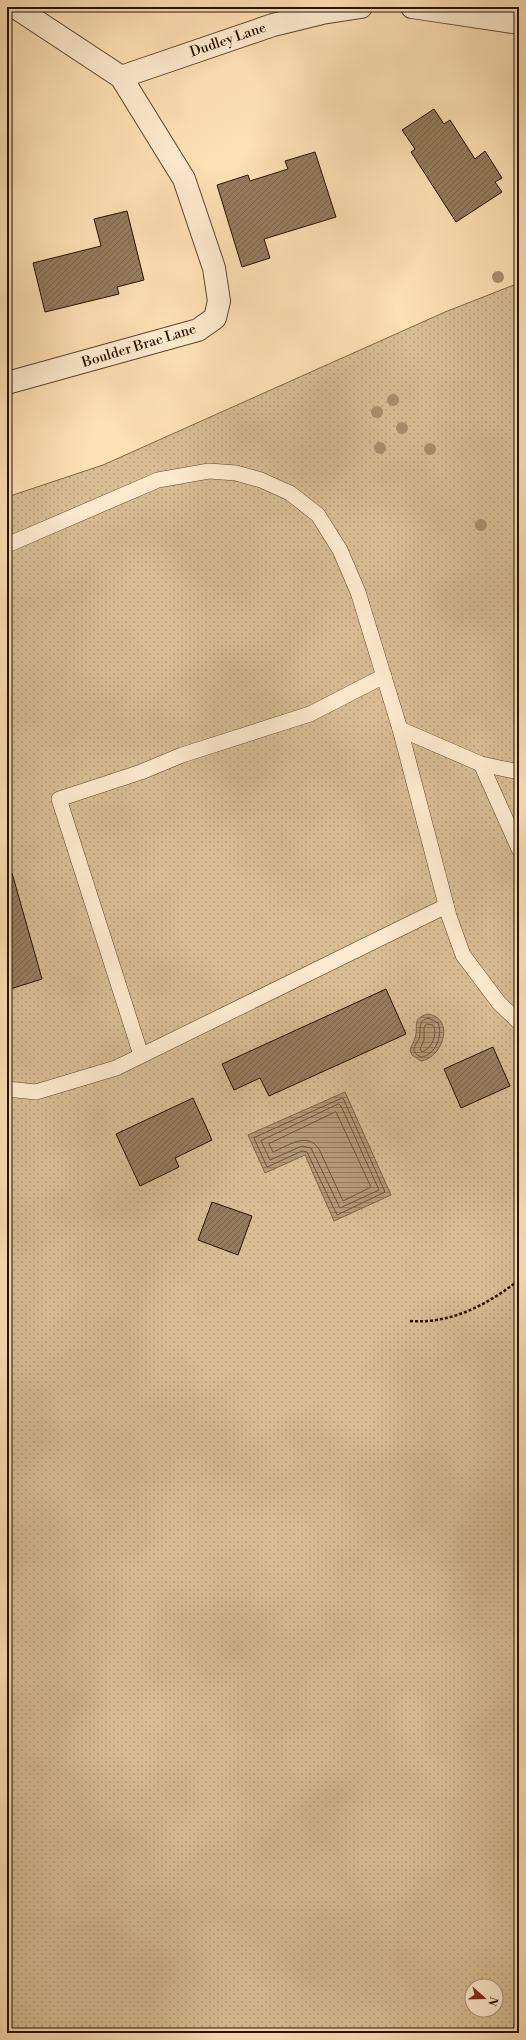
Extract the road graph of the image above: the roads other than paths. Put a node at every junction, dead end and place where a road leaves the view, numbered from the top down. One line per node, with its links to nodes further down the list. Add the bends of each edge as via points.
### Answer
1 (15, 7): 5 (street, Boulder Brae Lane)
2 (361, 7): 5 (street, Dudley Lane, via 273,25)
3 (412, 7): 4 (street)
4 (519, 23)
5 (121, 77): 6 (street, Boulder Brae Lane, via 184,180 214,268 219,301 214,318 198,330 173,338)
6 (7, 383)
7 (7, 545): 8 (lane, via 158,480 209,472 236,473 261,480 290,493 318,516 340,550 358,592)
8 (384, 676): 9 (lane); 15 (lane, via 310,714 182,755 141,772 59,799)
9 (400, 729): 10 (lane); 13 (lane)
10 (482, 764): 11 (lane); 12 (lane)
11 (519, 772)
12 (519, 849)
13 (446, 906): 14 (lane, via 463,955 499,1003); 15 (lane)
14 (519, 1022)
15 (141, 1055): 16 (lane, via 116,1068 36,1092)
16 (7, 1088)

